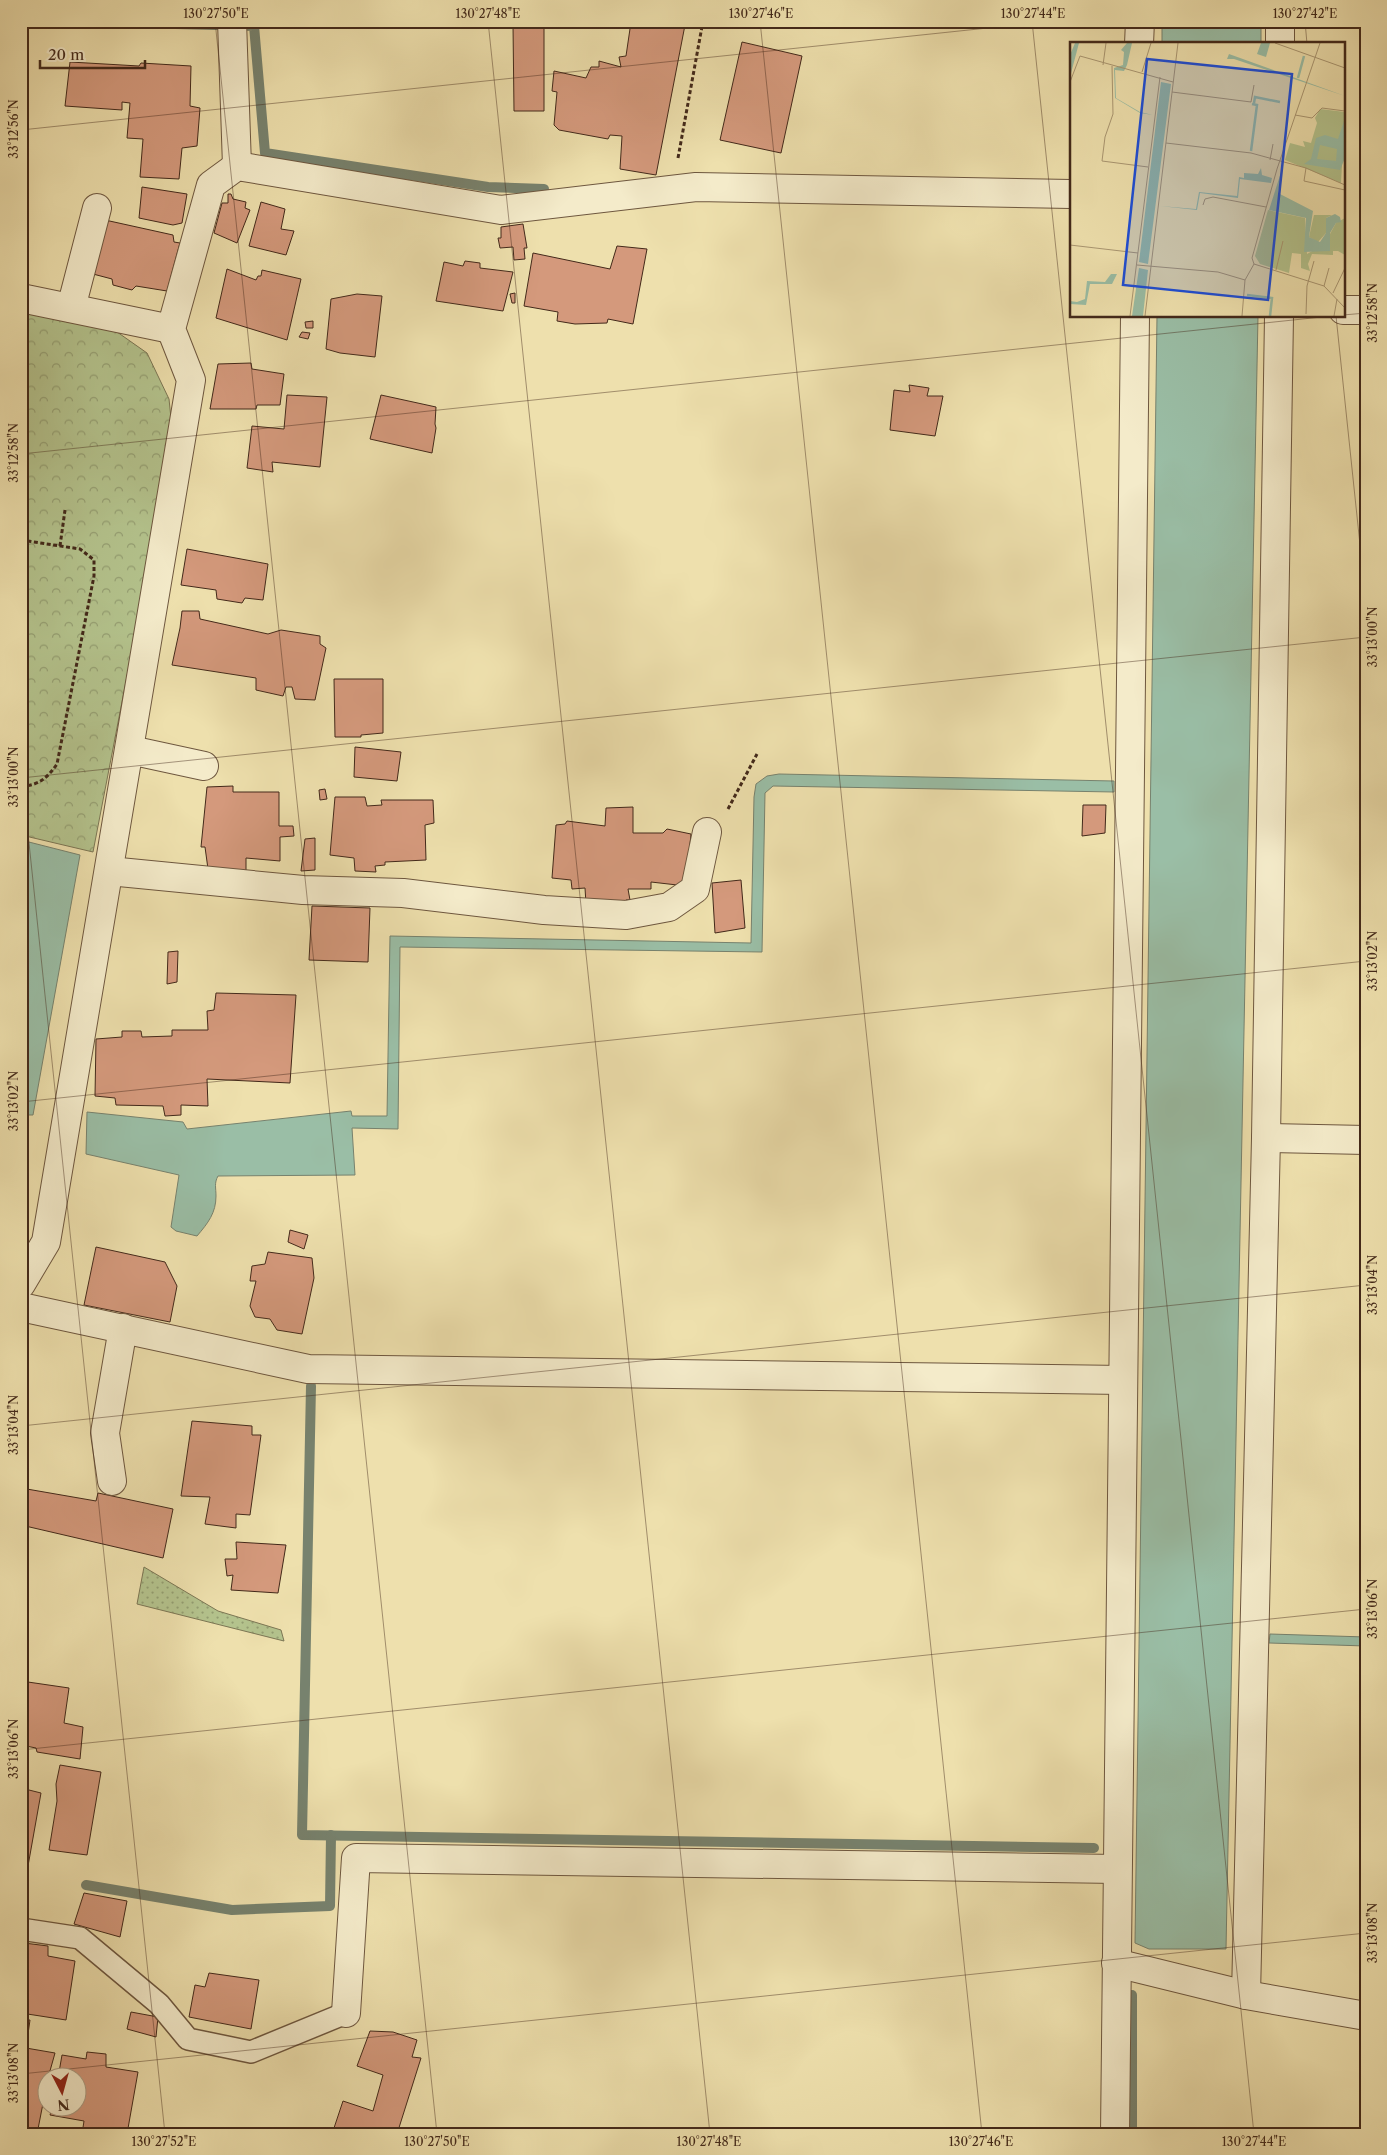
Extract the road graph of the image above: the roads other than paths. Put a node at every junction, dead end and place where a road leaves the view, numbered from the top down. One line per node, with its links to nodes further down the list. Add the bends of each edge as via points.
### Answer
1 (232, 21): 6 (street)
2 (1140, 21): 4 (street)
3 (1280, 21): 5 (street)
4 (1139, 42)
5 (1280, 42)
6 (237, 166): 7 (street, via 501,210 706,187); 15 (street, via 211,185)
7 (1070, 194)
8 (97, 208): 10 (street)
9 (21, 298): 10 (street)
10 (71, 308): 15 (street)
11 (1344, 310): 12 (street)
12 (1366, 310)
13 (1135, 318): 25 (street)
14 (1279, 318): 20 (street)
15 (171, 329): 16 (street, via 191,380)
16 (130, 750): 17 (street); 19 (street)
17 (204, 766)
18 (707, 832): 19 (street, via 695,889 669,906 626,915 544,910 403,893 303,890)
19 (110, 872): 22 (street, via 46,1242)
20 (1266, 1138): 21 (street); 30 (street)
21 (1366, 1140)
22 (21, 1284)
23 (21, 1307): 24 (street)
24 (123, 1328): 25 (street, via 308,1368); 26 (street, via 105,1433)
25 (1123, 1380): 27 (street)
26 (112, 1481)
27 (1117, 1868): 29 (street); 31 (street, via 356,1858)
28 (21, 1929): 31 (lane, via 80,1938 159,2004 188,2039 251,2052)
29 (1116, 1963): 30 (street); 33 (street)
30 (1246, 1996): 32 (street)
31 (346, 2013)
32 (1366, 2016)
33 (1115, 2134)

